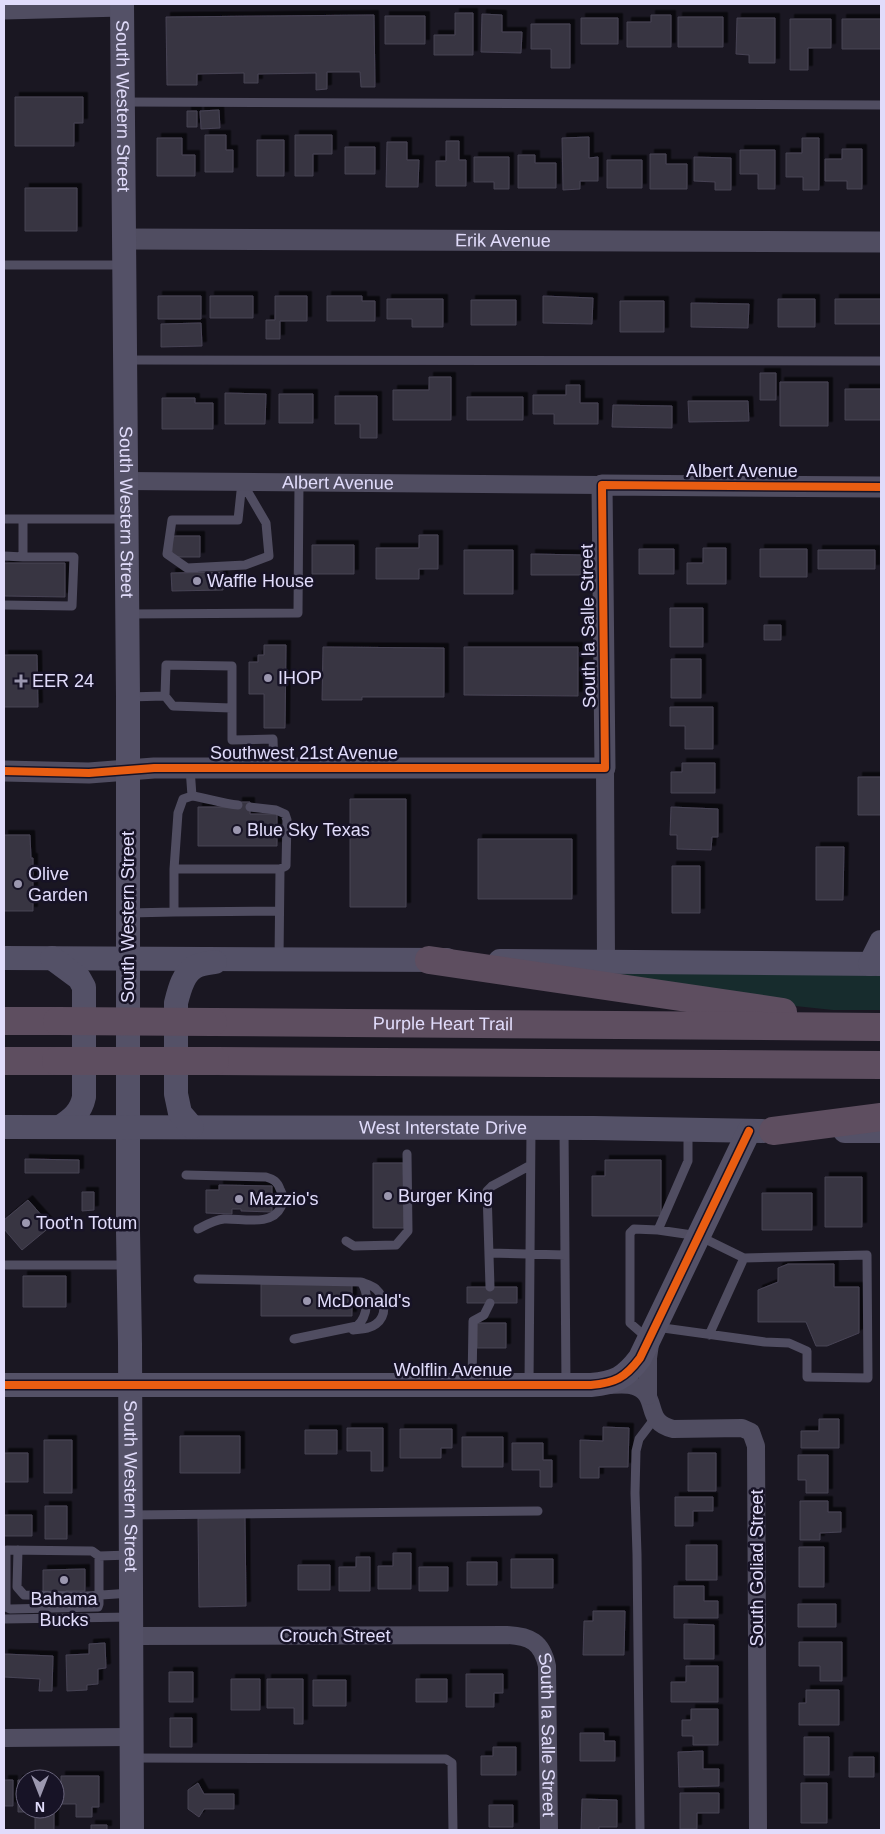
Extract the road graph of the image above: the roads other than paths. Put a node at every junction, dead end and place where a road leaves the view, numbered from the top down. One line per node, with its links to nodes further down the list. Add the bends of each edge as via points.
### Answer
1 (68, 5): 2 (street); 3 (street)
2 (122, 5): 4 (main road, South Western Street)
3 (12, 7)
4 (123, 102): 5 (lane); 6 (main road, South Western Street)
5 (881, 105)
6 (124, 239): 7 (street, Erik Avenue); 9 (main road, South Western Street)
7 (881, 242)
8 (4, 265): 9 (lane)
9 (124, 265): 10 (main road, South Western Street)
10 (125, 360): 11 (lane); 12 (main road, South Western Street)
11 (881, 361)
12 (126, 481): 13 (street, Albert Avenue); 19 (main road, South Western Street)
13 (242, 482): 13 (lane, via 238,520 172,520 167,554 188,568 245,565 270,556 266,523); 14 (street, Albert Avenue)
14 (299, 482): 15 (street, Albert Avenue); 23 (lane, via 298,613)
15 (602, 485): 16 (street, Albert Avenue); 29 (street, South la Salle Street)
16 (881, 487)
17 (4, 519): 18 (lane)
18 (23, 519): 19 (lane); 21 (lane)
19 (126, 519): 23 (main road, South Western Street)
20 (4, 556): 21 (lane)
21 (28, 559): 22 (lane, via 74,557 72,606 49,601)
22 (4, 605)
23 (127, 614): 25 (main road, South Western Street)
24 (165, 696): 25 (lane); 26 (lane, via 173,706); 26 (lane, via 166,665 232,666)
25 (128, 697): 30 (main road, South Western Street)
26 (232, 708): 28 (lane, via 232,740 273,739)
27 (190, 768): 28 (street, Southwest 21st Avenue); 30 (street, Southwest 21st Avenue); 32 (lane)
28 (274, 768): 29 (street, Southwest 21st Avenue)
29 (605, 768): 47 (street, South la Salle Street)
30 (128, 770): 31 (street, Southwest 21st Avenue); 39 (main road, South Western Street)
31 (4, 772)
32 (192, 796): 33 (lane); 35 (lane, via 183,799 178,813)
33 (238, 805)
34 (250, 807): 36 (lane, via 276,810 287,820 286,866)
35 (174, 869): 36 (lane); 37 (lane)
36 (280, 869): 38 (lane)
37 (174, 912): 38 (lane); 39 (lane)
38 (279, 912): 45 (lane)
39 (129, 913): 43 (main road, South Western Street)
40 (881, 942): 48 (main road)
41 (4, 958): 42 (main road)
42 (52, 958): 43 (main road); 56 (main road, via 79,978 84,988 84,1097 76,1114)
43 (129, 958): 44 (main road); 57 (main road, South Western Street)
44 (226, 959): 45 (main road); 58 (main road, via 194,967 187,974 176,1003 176,1094 180,1113)
45 (279, 959): 46 (main road)
46 (429, 960): 47 (main road); 50 (highway, via 769,1010)
47 (606, 962): 48 (main road)
48 (876, 964)
49 (4, 1021): 51 (highway, Purple Heart Trail, bridge)
50 (881, 1022)
51 (881, 1027)
52 (4, 1061): 53 (highway, bridge)
53 (881, 1065)
54 (881, 1118): 62 (highway)
55 (4, 1127): 56 (main road, West Interstate Drive)
56 (60, 1127): 57 (main road, West Interstate Drive)
57 (128, 1127): 58 (main road, West Interstate Drive); 76 (main road, South Western Street)
58 (192, 1127): 59 (main road, West Interstate Drive)
59 (530, 1128): 60 (main road, West Interstate Drive); 65 (lane)
60 (564, 1128): 61 (main road, West Interstate Drive); 73 (lane)
61 (688, 1130): 62 (main road, West Interstate Drive); 68 (lane, via 688,1161)
62 (761, 1131): 63 (main road, West Interstate Drive); 69 (main road, Wolflin Avenue)
63 (881, 1131)
64 (407, 1154): 70 (lane, via 408,1231 396,1245 354,1246)
65 (529, 1166): 71 (lane, via 487,1191); 72 (lane)
66 (186, 1175): 67 (lane, via 266,1177 274,1179 282,1194 278,1214 268,1219 223,1220)
67 (198, 1229)
68 (658, 1230): 69 (lane); 82 (lane, via 634,1229 630,1233 630,1323)
69 (699, 1236): 74 (lane); 82 (main road, Wolflin Avenue)
70 (346, 1241)
71 (489, 1253): 72 (lane); 79 (lane)
72 (530, 1255): 73 (lane); 87 (lane)
73 (565, 1255): 88 (lane)
74 (744, 1258): 83 (lane); 83 (lane, via 867,1255 868,1378 807,1377 807,1350 789,1343)
75 (4, 1264): 76 (lane)
76 (128, 1265): 85 (main road, South Western Street)
77 (198, 1279): 78 (lane)
78 (361, 1282): 81 (lane, via 366,1288 367,1298 362,1322); 81 (lane, via 375,1287 380,1293 384,1304 383,1317 367,1329)
79 (490, 1287)
80 (490, 1303): 86 (lane, via 484,1315 473,1321)
81 (335, 1331): 84 (lane)
82 (653, 1333): 83 (lane); 89 (main road, Wolflin Avenue, via 631,1370 607,1384); 91 (street, via 648,1358)
83 (709, 1335)
84 (294, 1339)
85 (130, 1385): 86 (main road, Wolflin Avenue); 90 (main road, Wolflin Avenue); 94 (main road, South Western Street)
86 (472, 1385): 87 (main road, Wolflin Avenue)
87 (529, 1385): 88 (main road, Wolflin Avenue)
88 (566, 1385): 89 (main road, Wolflin Avenue)
89 (591, 1385): 91 (street, via 632,1385)
90 (4, 1386)
91 (648, 1396): 92 (street)
92 (655, 1418): 108 (lane, via 639,1439 636,1451); 109 (street, South Goliad Street, via 660,1424 674,1429 742,1428 755,1438)
93 (538, 1511): 94 (lane)
94 (131, 1515): 96 (main road, South Western Street)
95 (18, 1550): 97 (lane, via 92,1550); 99 (lane, via 18,1587 24,1595); 99 (lane, via 6,1551 6,1607 94,1608 99,1604)
96 (131, 1555): 97 (lane); 98 (main road, South Western Street)
97 (99, 1556): 99 (lane)
98 (131, 1593): 99 (lane); 101 (main road, South Western Street)
99 (99, 1594)
100 (4, 1619): 101 (lane)
101 (131, 1627): 102 (street, Crouch Street, via 507,1635 524,1636); 104 (main road, South Western Street)
102 (536, 1644): 107 (street, South la Salle Street, via 543,1652 547,1666)
103 (4, 1738): 104 (street)
104 (132, 1748): 105 (main road, South Western Street); 106 (lane, via 446,1759 452,1763)
105 (132, 1830)
106 (453, 1830)
107 (549, 1830)
108 (640, 1830)
109 (758, 1830)

